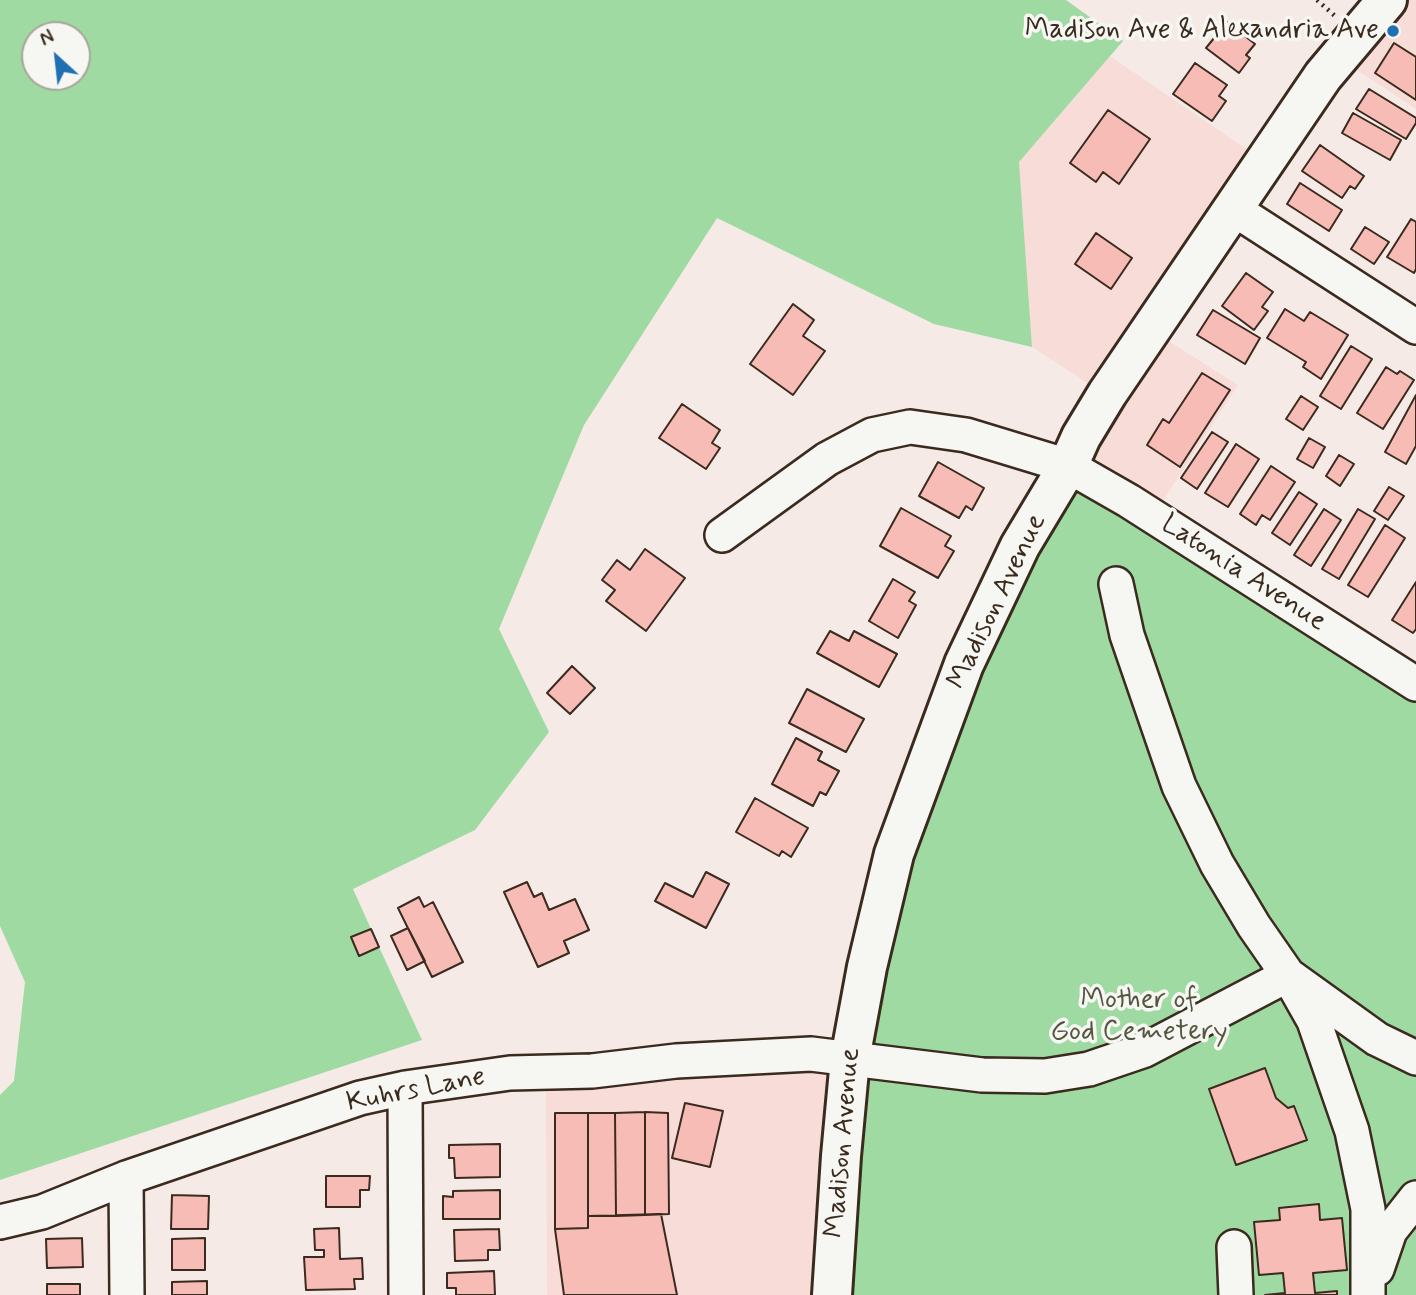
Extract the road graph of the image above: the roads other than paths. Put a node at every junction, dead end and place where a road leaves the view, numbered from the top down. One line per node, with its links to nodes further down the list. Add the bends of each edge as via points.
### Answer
1 (1387, 0): 2 (main road, Madison Avenue, via 1323,76)
2 (1232, 208): 3 (street); 4 (main road, Madison Avenue, via 1107,394)
3 (1416, 327)
4 (1068, 466): 5 (street, Latonia Avenue, via 967,435 910,427 872,435 827,458); 7 (street, Latonia Avenue); 10 (main road, Madison Avenue, via 1020,546 964,664 923,771 894,854)
5 (722, 535)
6 (1116, 584): 8 (street, via 1127,635 1179,786 1217,864)
7 (1416, 684)
8 (1288, 975): 9 (street, via 1377,1039); 10 (street, via 1145,1050 1089,1069 1045,1076 982,1075); 20 (street, via 1314,1021 1352,1131 1368,1209)
9 (1416, 1058)
10 (850, 1059): 11 (street, Kuhrs Lane, via 811,1054 676,1061 592,1071 510,1073); 18 (main road, Madison Avenue)
11 (404, 1088): 12 (street, Kuhrs Lane, via 360,1098); 17 (street)
12 (126, 1178): 14 (street, Kuhrs Lane, via 42,1212); 16 (street)
13 (1416, 1198): 20 (street, via 1390,1231)
14 (0, 1222)
15 (1234, 1247): 19 (street)
16 (127, 1295)
17 (405, 1295)
18 (832, 1295)
19 (1236, 1295)
20 (1368, 1295)

